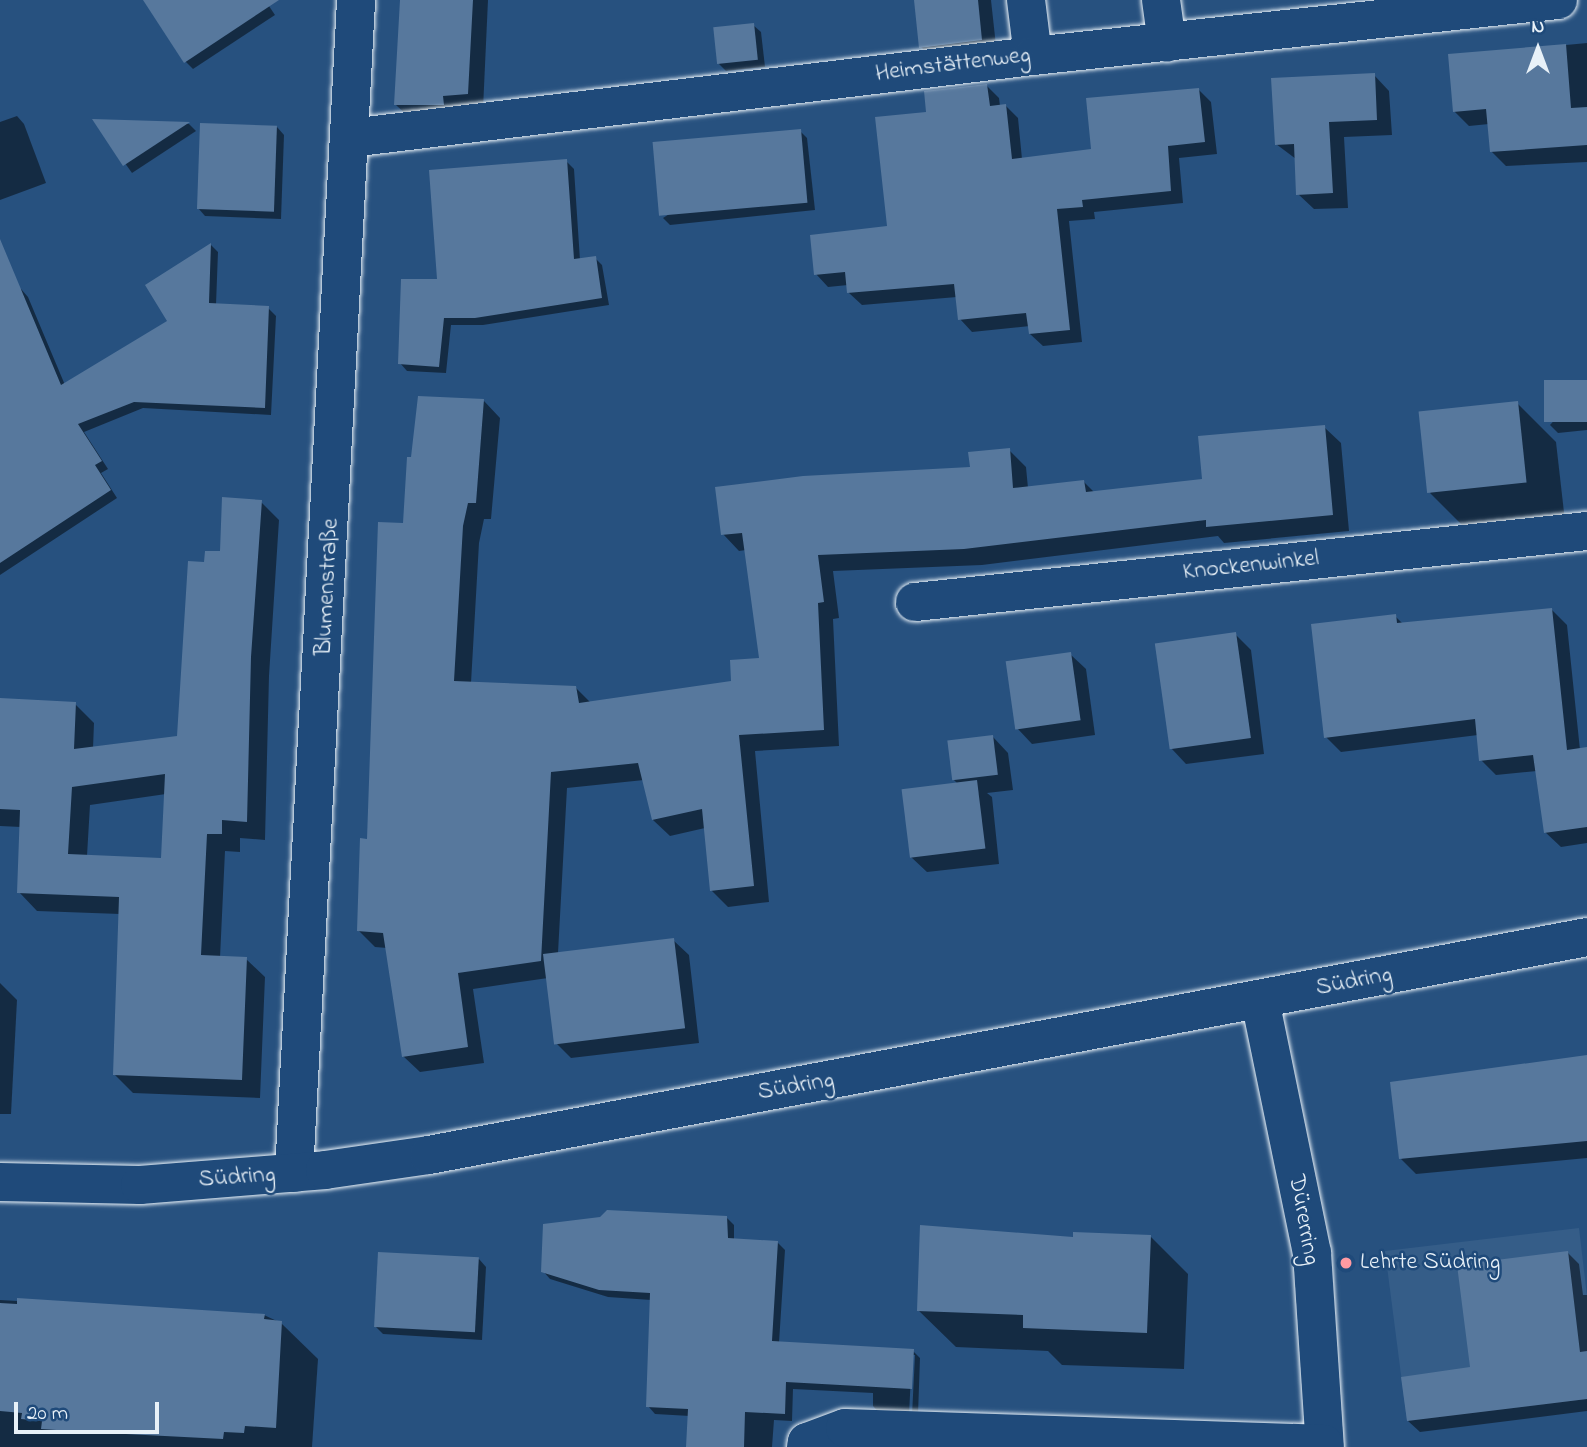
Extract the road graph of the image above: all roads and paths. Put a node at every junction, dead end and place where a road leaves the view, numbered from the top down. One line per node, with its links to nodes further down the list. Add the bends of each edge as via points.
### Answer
1 (356, 0): 7 (street, Blumenstraße)
2 (1026, 0): 6 (street)
3 (1161, 0): 5 (street)
4 (1558, 0): 5 (street, Heimstättenweg)
5 (1167, 43): 6 (street, Heimstättenweg)
6 (1033, 56): 7 (street, Heimstättenweg)
7 (350, 138): 12 (street, Blumenstraße)
8 (1587, 531): 9 (street, Knockenwinkel)
9 (915, 602)
10 (1587, 937): 11 (street, Südring)
11 (1260, 1000): 12 (street, Südring, via 443,1152); 14 (street, Dürerring, via 1312,1254)
12 (294, 1173): 13 (street, Südring, via 140,1185)
13 (0, 1182)
14 (1324, 1446): 15 (street, Dürerring, via 845,1428 807,1442)
15 (806, 1447)

